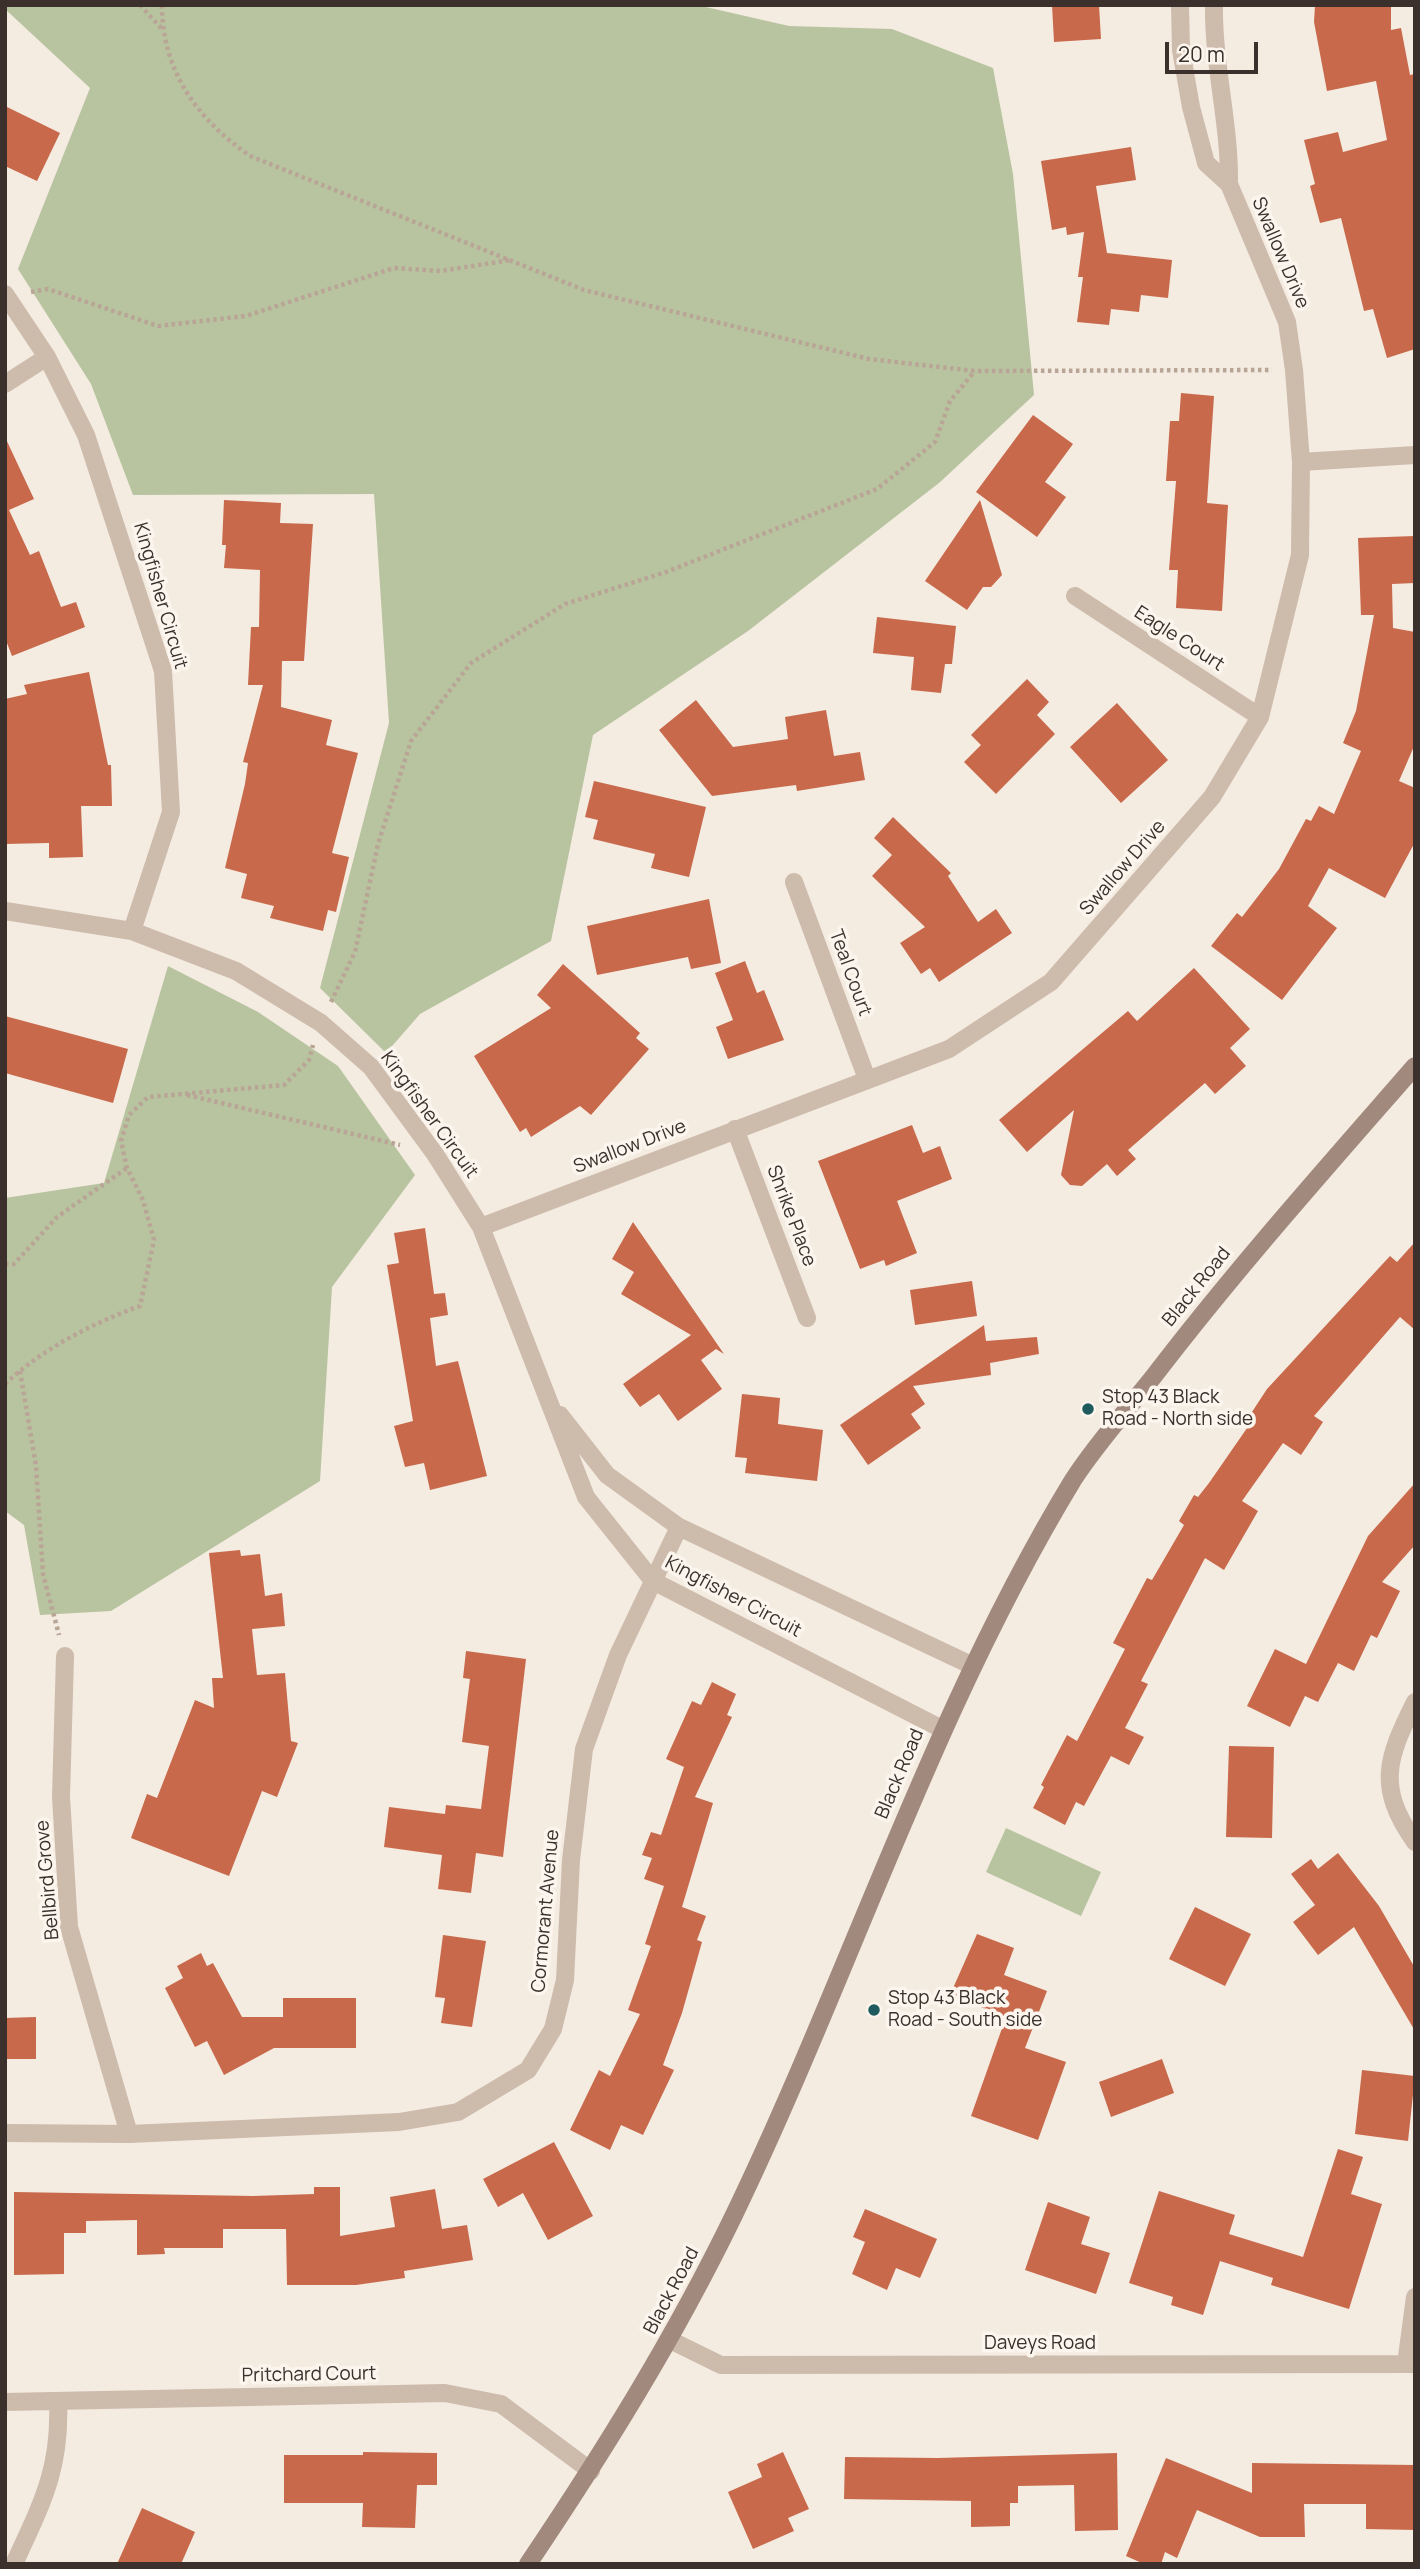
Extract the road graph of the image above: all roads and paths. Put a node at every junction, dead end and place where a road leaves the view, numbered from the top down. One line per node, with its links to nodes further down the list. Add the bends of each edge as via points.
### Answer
1 (140, 5): 5 (path)
2 (162, 5): 5 (path)
3 (1180, 5): 6 (street, Swallow Drive, via 1181,50 1206,163)
4 (1214, 5): 6 (street, Swallow Drive, via 1230,150)
5 (162, 29): 7 (path, via 171,64 187,97 220,135 250,156)
6 (1229, 184): 10 (street, Swallow Drive, via 1287,322)
7 (511, 260): 8 (path, via 441,271 394,268 246,316 158,326 48,289); 11 (path, via 584,290 869,359)
8 (6, 295): 9 (street, Kingfisher Circuit)
9 (47, 357): 12 (street); 19 (street, Kingfisher Circuit, via 86,435 163,670 171,812)
10 (1294, 370): 11 (path); 14 (street, Swallow Drive)
11 (975, 371): 20 (path, via 950,401 935,442 877,489 666,572 565,604 471,663 411,741 378,844 355,952)
12 (5, 384)
13 (1415, 455): 14 (street)
14 (1301, 462): 16 (street, Swallow Drive, via 1300,555)
15 (1075, 596): 16 (street, Eagle Court)
16 (1259, 717): 22 (street, Swallow Drive, via 1212,797 1051,982 949,1049)
17 (794, 882): 22 (street, Teal Court)
18 (5, 911): 19 (street, Kingfisher Circuit)
19 (132, 931): 20 (street, Kingfisher Circuit, via 236,971)
20 (321, 1023): 23 (path, via 309,1060 284,1085); 25 (street, Kingfisher Circuit, via 371,1066)
21 (1415, 1066): 36 (main road, Black Road, via 1230,1277 1076,1476)
22 (867, 1079): 24 (street, Swallow Drive)
23 (183, 1094): 25 (path); 26 (path, via 148,1097 129,1115 121,1141)
24 (735, 1129): 27 (street, Swallow Drive); 29 (street, Shrike Place)
25 (435, 1154): 27 (street, Kingfisher Circuit)
26 (127, 1167): 28 (path, via 57,1217 14,1264); 30 (path, via 155,1240 140,1306 105,1318)
27 (481, 1227): 32 (street, Kingfisher Circuit)
28 (5, 1264)
29 (807, 1318)
30 (20, 1370): 31 (path); 35 (path, via 36,1466 43,1574)
31 (5, 1384)
32 (549, 1401): 33 (street, Kingfisher Circuit, via 607,1475); 34 (street, Kingfisher Circuit, via 586,1497)
33 (679, 1527): 34 (street, Cormorant Avenue); 36 (street, Kingfisher Circuit)
34 (653, 1581): 38 (street, Kingfisher Circuit); 41 (street, Cormorant Avenue, via 618,1655 584,1749 571,1860 565,1980 553,2029 528,2070 458,2112 399,2122)
35 (65, 1657): 41 (street, Bellbird Grove, via 61,1797 69,1927)
36 (973, 1666): 38 (main road, Black Road)
37 (1415, 1702): 39 (street, via 1388,1769 1398,1819)
38 (942, 1729): 43 (main road, Black Road, via 741,2201)
39 (1415, 1842)
40 (5, 2133): 41 (street, Cormorant Avenue)
41 (129, 2134)
42 (1415, 2297): 44 (street)
43 (670, 2340): 44 (street, Daveys Road, via 721,2365); 47 (main road, Black Road)
44 (1410, 2364)
45 (58, 2401): 46 (street, Pritchard Court); 47 (street, Pritchard Court, via 445,2393 500,2404); 48 (street, via 58,2454 52,2480)
46 (5, 2402)
47 (591, 2471): 49 (main road, Black Road)
48 (14, 2564)
49 (528, 2564)

